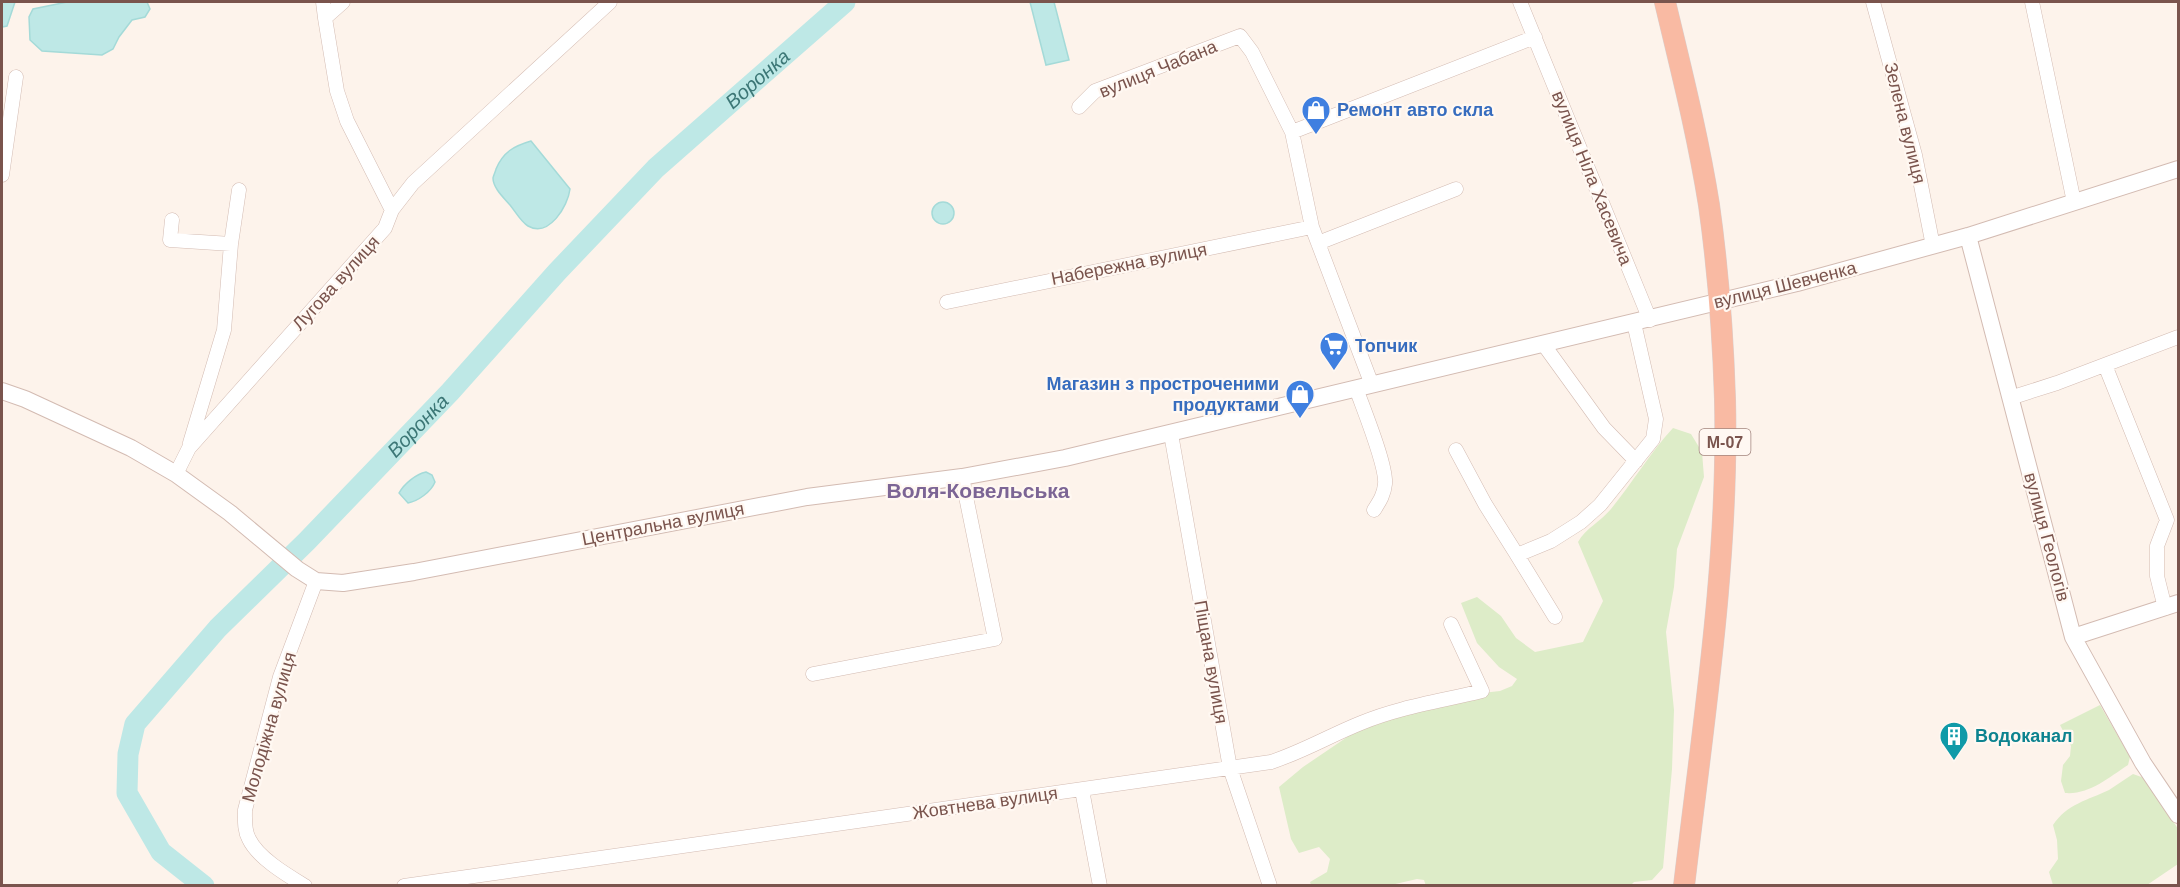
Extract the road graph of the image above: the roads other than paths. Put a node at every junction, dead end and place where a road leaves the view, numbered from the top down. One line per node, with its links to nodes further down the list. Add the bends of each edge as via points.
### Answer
1 (323, 2): 8 (street)
2 (343, 2): 8 (street)
3 (610, 2): 18 (street, Лугова вулиця, via 413,183)
4 (1520, 2): 9 (street, вулиця Ніла Хасевича)
5 (1665, 2): 26 (highway, М-07, via 1707,195)
6 (1873, 2): 24 (street, Зелена вулиця, via 1915,154)
7 (2032, 2): 17 (street)
8 (325, 18): 18 (street, via 337,91 347,120)
9 (1535, 37): 12 (street); 27 (street, вулиця Ніла Хасевича)
10 (16, 77): 14 (street)
11 (1079, 107): 12 (street, вулиця Чабана, via 1095,91 1240,36)
12 (1292, 132): 20 (street)
13 (2178, 169): 17 (street, вулиця Шевченка)
14 (2, 175)
15 (1456, 189): 22 (street)
16 (239, 190): 23 (street)
17 (2074, 202): 21 (street, вулиця Шевченка)
18 (393, 210): 35 (street, Лугова вулиця, via 385,228)
19 (172, 220): 23 (street, via 170,240)
20 (1312, 227): 22 (street); 25 (street, Набережна вулиця)
21 (1968, 236): 24 (street, вулиця Шевченка); 33 (street, вулиця Геологів)
22 (1318, 243): 31 (street)
23 (231, 244): 35 (street, via 224,330)
24 (1933, 246): 26 (street, вулиця Шевченка)
25 (947, 302)
26 (1719, 302): 27 (street, вулиця Шевченка); 55 (highway, М-07, via 1725,399 1722,540)
27 (1642, 321): 29 (street, вулиця Шевченка); 37 (street, вулиця Ніла Хасевича, via 1656,419 1653,439)
28 (2178, 337): 30 (street)
29 (1544, 345): 31 (street, вулиця Шевченка); 37 (street, via 1604,428)
30 (2105, 365): 33 (street); 43 (street, via 2167,520 2157,546 2157,576)
31 (1372, 384): 34 (street, Центральна вулиця); 40 (street, via 1386,481)
32 (2, 391): 38 (street, via 131,448)
33 (2010, 398): 46 (street, вулиця Геологів)
34 (1171, 434): 39 (street, Центральна вулиця); 48 (street, Піщана вулиця)
35 (189, 448): 38 (street, Лугова вулиця)
36 (1456, 450): 41 (street)
37 (1636, 461): 41 (street, вулиця Ніла Хасевича, via 1581,522 1551,541)
38 (176, 474): 42 (street)
39 (962, 477): 42 (street, Центральна вулиця, via 807,497 414,572 343,583); 47 (street, via 995,639)
40 (1374, 510)
41 (1517, 555): 44 (street)
42 (315, 581): 51 (street, Молодіжна вулиця, via 280,677 244,824 249,840 258,850 278,869)
43 (2172, 606): 46 (street)
44 (1554, 617)
45 (1451, 624): 48 (street, Жовтнева вулиця, via 1482,692 1389,713 1271,762)
46 (2073, 637): 50 (street, вулиця Геологів, via 2143,763)
47 (813, 674)
48 (1230, 768): 49 (street, Жовтнева вулиця); 54 (street, Піщана вулиця)
49 (1082, 790): 52 (street, Жовтнева вулиця); 53 (street)
50 (2178, 815)
51 (304, 885)
52 (404, 885)
53 (1100, 885)
54 (1270, 885)
55 (1684, 885)

